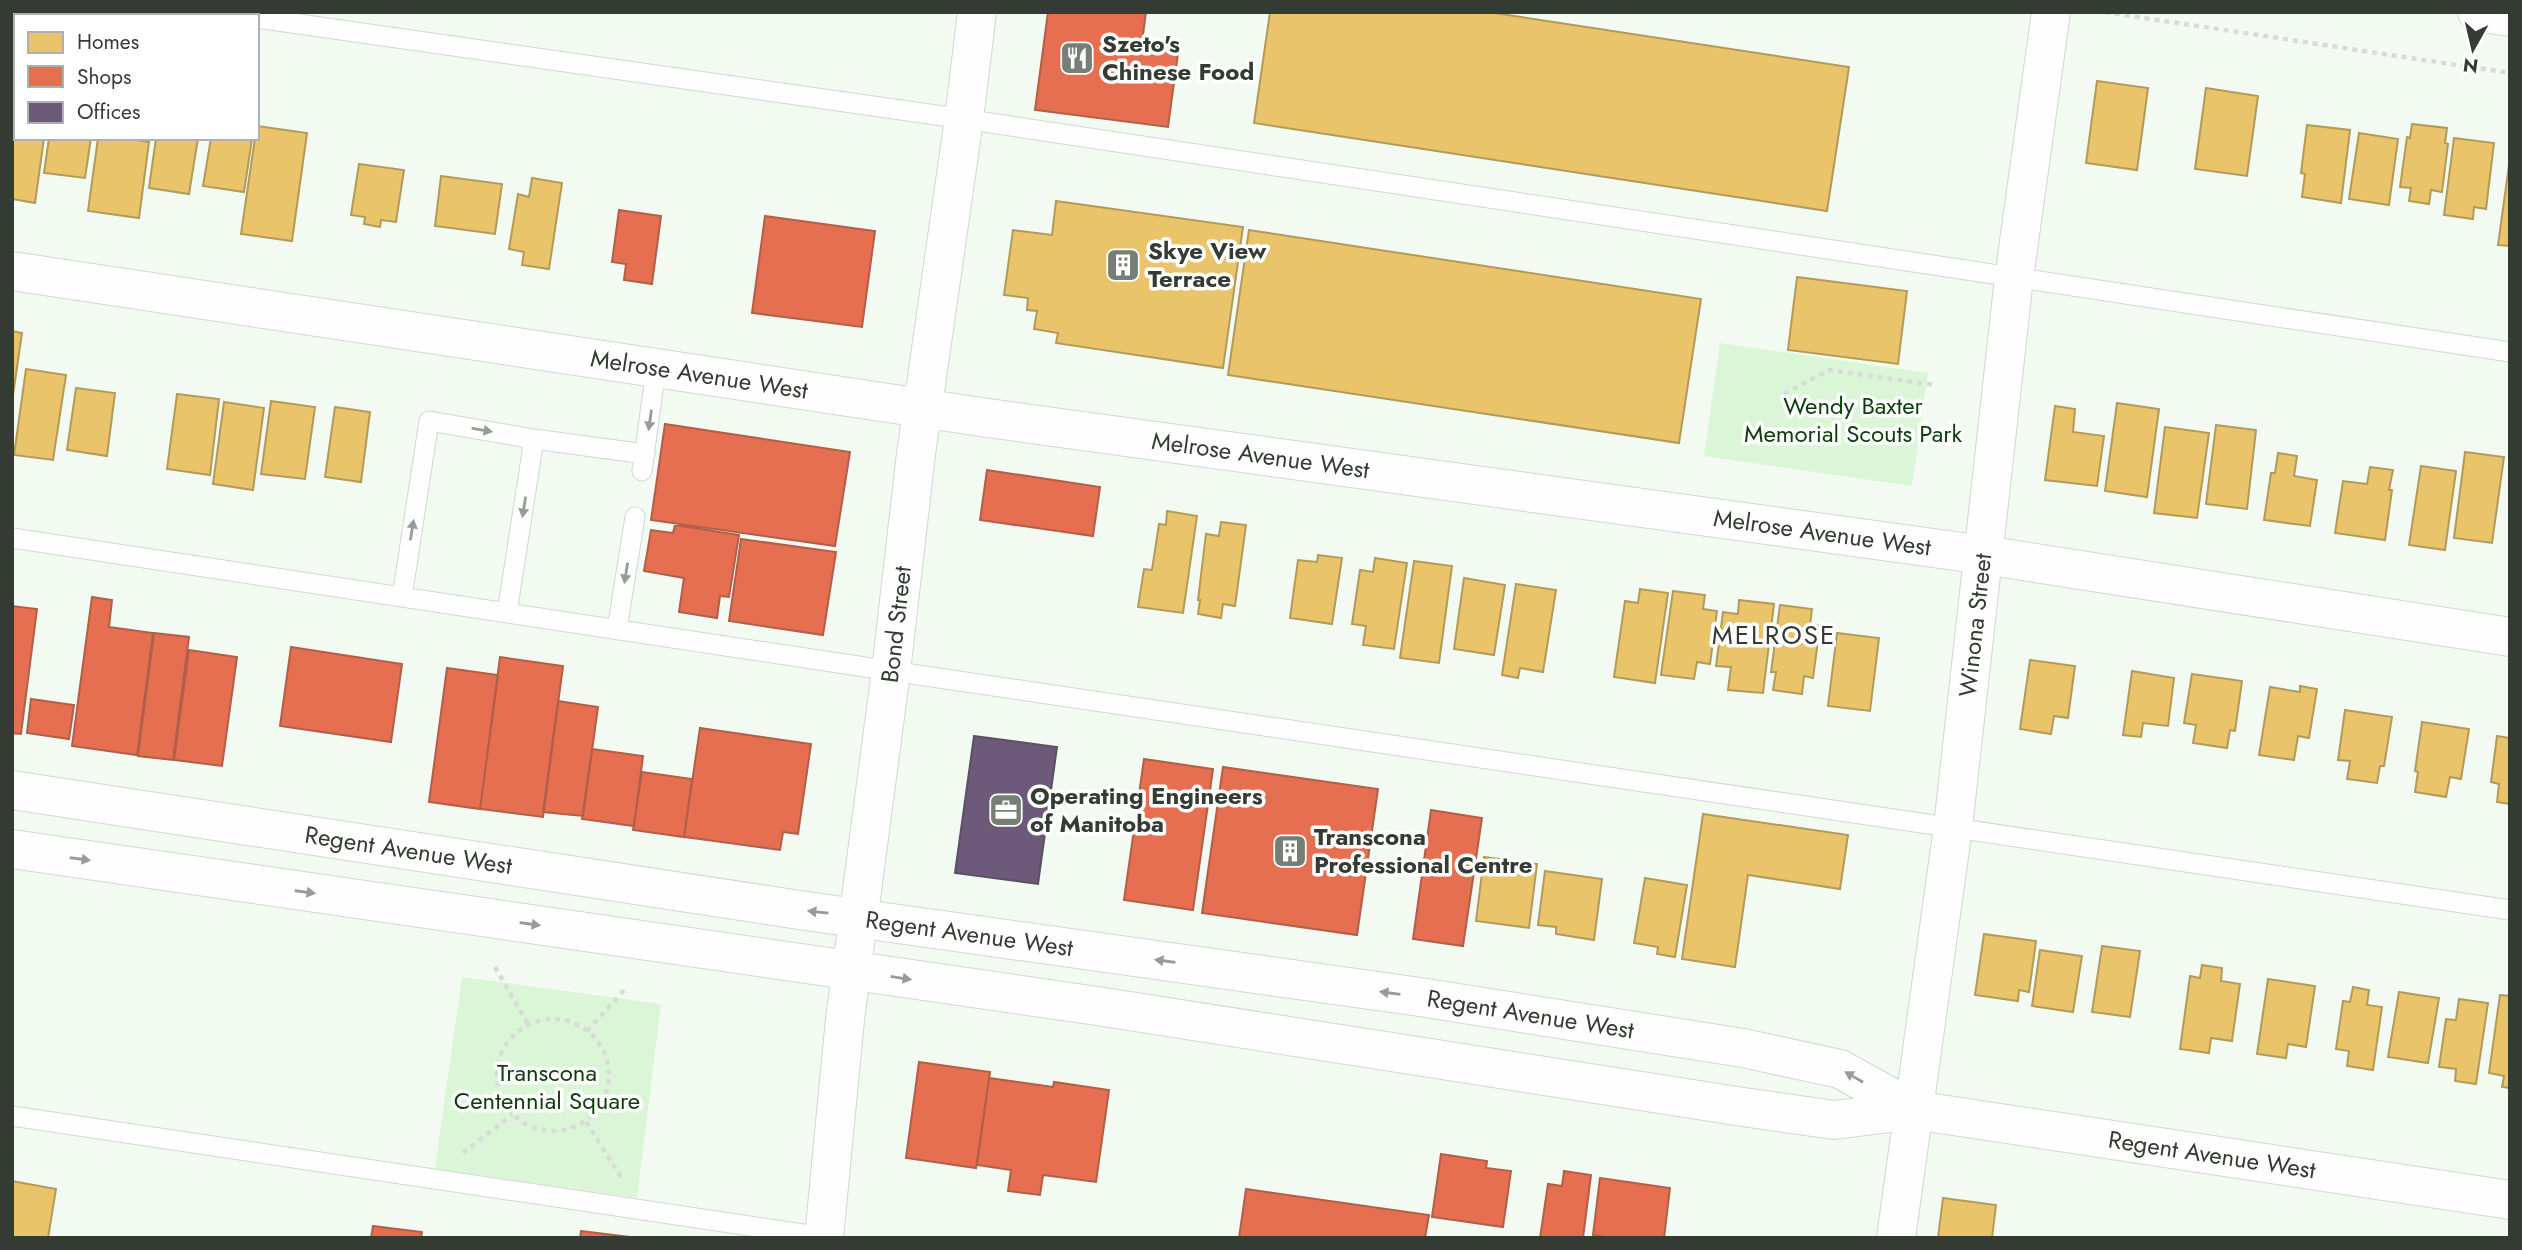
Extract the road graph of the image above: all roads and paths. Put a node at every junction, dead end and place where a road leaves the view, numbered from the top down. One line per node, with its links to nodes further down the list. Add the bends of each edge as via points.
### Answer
1 (977, 12): 8 (street, Bond Street)
2 (2051, 12): 10 (street, Winona Street)
3 (2105, 12): 7 (path)
4 (2477, 12): 5 (street)
5 (2510, 17)
6 (259, 18): 8 (lane)
7 (2510, 73)
8 (964, 120): 10 (lane); 15 (street, Bond Street)
9 (12, 271): 12 (street, Melrose Avenue West)
10 (2014, 278): 11 (lane); 19 (street, Winona Street)
11 (2510, 352)
12 (656, 369): 15 (street, Melrose Avenue West); 16 (lane, one-way to 16, via 643,463)
13 (1935, 385): 14 (path, via 1829,370)
14 (1784, 394)
15 (923, 408): 19 (street, Melrose Avenue West); 24 (street, Bond Street)
16 (534, 439): 20 (lane, one-way to 16, via 429,421); 21 (lane, one-way to 21)
17 (635, 517): 22 (lane, one-way to 22)
18 (12, 538): 20 (lane)
19 (1984, 555): 23 (street, Melrose Avenue West); 26 (street, Winona Street)
20 (402, 597): 21 (lane)
21 (507, 612): 22 (lane)
22 (617, 629): 24 (lane)
23 (2510, 637)
24 (891, 671): 26 (lane); 29 (street, Bond Street)
25 (12, 790): 29 (street, Regent Avenue West, one-way to 25)
26 (1953, 827): 28 (lane); 35 (street, Winona Street)
27 (12, 849): 31 (street, Regent Avenue West, one-way to 31)
28 (2510, 910)
29 (860, 917): 31 (street, Bond Street); 35 (street, Regent Avenue West, one-way to 29, via 1840,1069 1744,1048)
30 (495, 967): 33 (path)
31 (853, 971): 35 (street, Regent Avenue West, one-way to 35, via 1769,1111 1834,1119); 42 (street, Bond Street)
32 (627, 987): 34 (path)
33 (528, 1024): 34 (path, via 552,1018); 36 (path, via 508,1041 497,1066 498,1092)
34 (587, 1031): 38 (path, via 607,1057 610,1082 602,1104)
35 (1914, 1110): 40 (street, Regent Avenue West); 44 (street, Winona Street)
36 (512, 1115): 38 (path, via 535,1129 562,1132); 39 (path)
37 (12, 1116): 39 (lane)
38 (586, 1122): 41 (path)
39 (431, 1178): 41 (lane)
40 (2510, 1200)
41 (641, 1209): 42 (lane)
42 (824, 1237): 43 (lane)
43 (831, 1238)
44 (1896, 1238)

